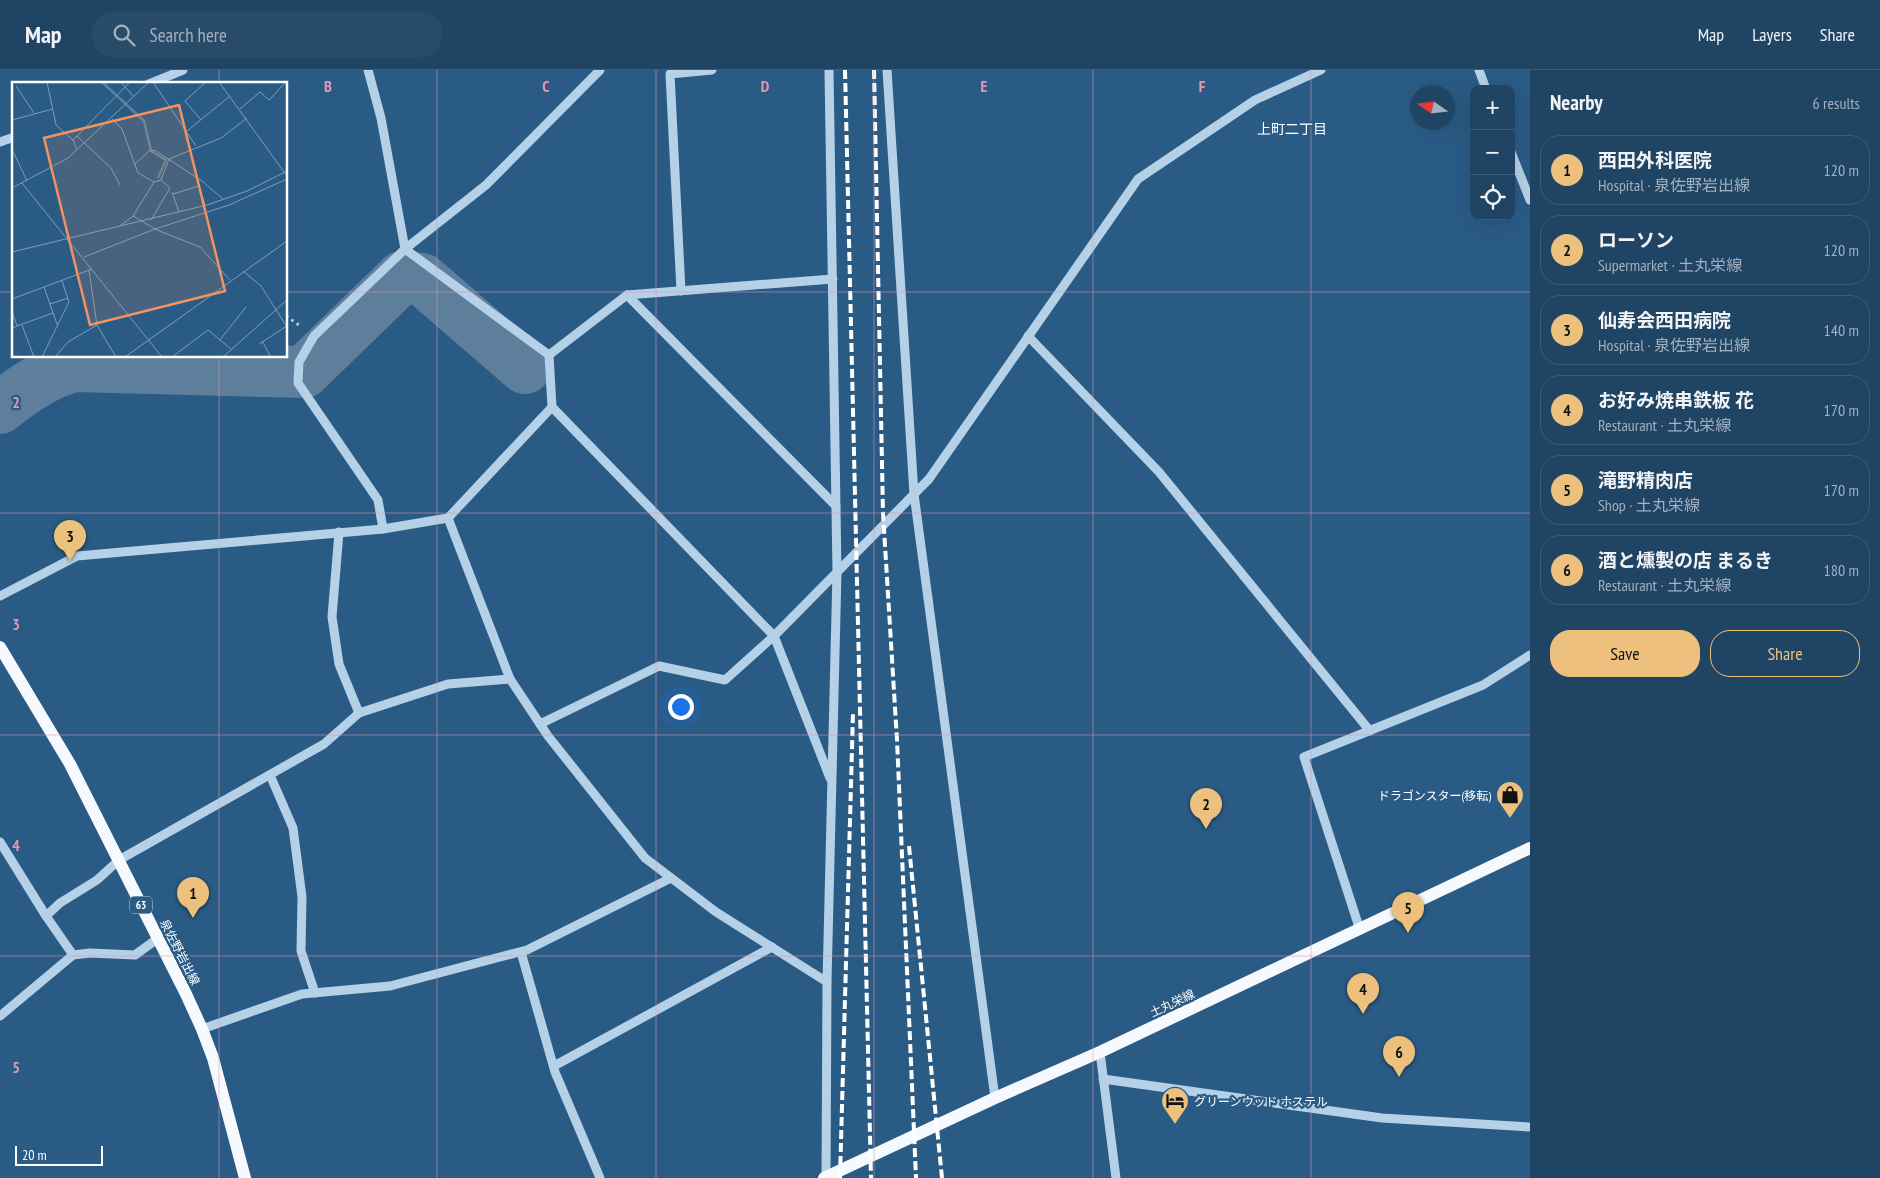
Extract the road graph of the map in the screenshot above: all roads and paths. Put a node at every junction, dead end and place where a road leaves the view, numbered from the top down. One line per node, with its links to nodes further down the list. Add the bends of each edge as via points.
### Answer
1 (183, 70): 10 (street)
2 (368, 70): 16 (street, via 381,118)
3 (600, 70): 16 (street, via 486,185)
4 (712, 70): 9 (street)
5 (829, 70): 17 (street)
6 (887, 70): 23 (street)
7 (1321, 70): 20 (street, via 1255,100 1138,179)
8 (1478, 70): 11 (street)
9 (668, 72): 18 (street)
10 (153, 82)
11 (1484, 85)
12 (12, 138): 13 (street)
13 (0, 142)
14 (1515, 162): 15 (street)
15 (1530, 200)
16 (405, 249): 21 (street); 26 (street, via 314,336 299,362 298,383 378,500)
17 (832, 279): 18 (street); 24 (street)
18 (681, 291): 19 (street)
19 (628, 295): 21 (street); 24 (street)
20 (1028, 336): 23 (street, via 929,479); 36 (street, via 1158,472)
21 (548, 355): 22 (street)
22 (552, 407): 25 (street); 30 (street)
23 (914, 494): 28 (street); 56 (street)
24 (836, 506): 28 (street)
25 (448, 518): 26 (street); 33 (street)
26 (383, 529): 27 (street)
27 (339, 532): 29 (street, via 77,556); 34 (street, via 332,616 339,664)
28 (837, 572): 30 (street); 38 (street)
29 (0, 596)
30 (774, 636): 35 (street, via 725,680 659,666); 38 (street)
31 (0, 647): 41 (main road, 泉佐野岩出線 / 63, via 70,764)
32 (1530, 654): 36 (street, via 1483,685)
33 (510, 679): 34 (street, via 448,684); 35 (street)
34 (359, 713): 37 (street, via 324,744)
35 (540, 724): 42 (street, via 645,858)
36 (1370, 730): 44 (street, via 1304,757)
37 (270, 775): 41 (street); 50 (street, via 293,828 302,897 301,951)
38 (832, 783): 49 (street)
39 (0, 842): 43 (street)
40 (1530, 848): 44 (main road, 土丸栄線)
41 (119, 860): 43 (street); 45 (main road, 泉佐野岩出線 / 63)
42 (671, 878): 46 (street, via 716,912); 47 (street)
43 (46, 916): 48 (street)
44 (1360, 930): 53 (main road, 土丸栄線)
45 (157, 939): 48 (street, via 135,955); 52 (main road, 泉佐野岩出線 / 63)
46 (772, 947): 49 (street); 54 (street)
47 (521, 952): 50 (street, via 390,986); 54 (street)
48 (73, 954): 51 (street)
49 (828, 982): 60 (street)
50 (315, 993): 52 (street, via 302,994)
51 (0, 1016)
52 (202, 1029): 58 (main road, 泉佐野岩出線 / 63, via 213,1058)
53 (1100, 1052): 55 (street); 56 (main road, 土丸栄線)
54 (554, 1066): 59 (street)
55 (1103, 1079): 57 (street, via 1382,1118); 61 (street)
56 (996, 1098): 60 (main road, 土丸栄線)
57 (1530, 1127)
58 (245, 1178)
59 (600, 1178)
60 (825, 1178)
61 (1116, 1178)

